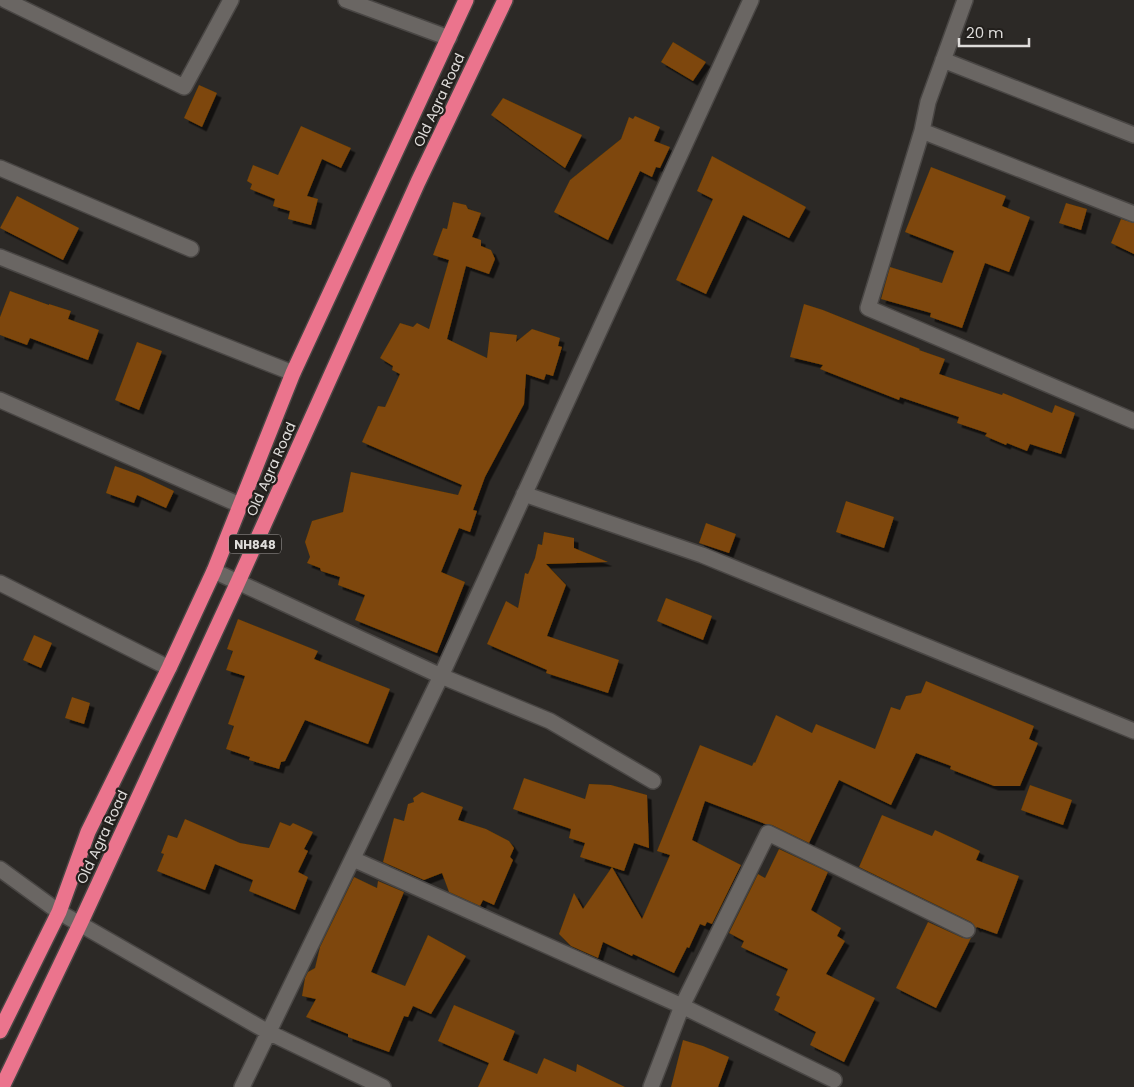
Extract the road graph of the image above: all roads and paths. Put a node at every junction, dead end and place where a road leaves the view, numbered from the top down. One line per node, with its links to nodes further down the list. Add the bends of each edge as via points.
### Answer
1 (5, 0): 2 (street, via 184,87)
2 (231, 0)
3 (346, 0): 8 (street)
4 (466, 0): 8 (highway, NH848)
5 (505, 0): 22 (highway, Old Agra Road / NH848, via 414,191)
6 (751, 0): 19 (street)
7 (965, 0): 9 (street)
8 (449, 38): 16 (highway, NH848)
9 (943, 60): 10 (street); 11 (street)
10 (922, 131): 13 (street); 18 (street, via 868,308)
11 (1134, 135)
12 (0, 168): 14 (street)
13 (1134, 214)
14 (191, 249)
15 (0, 257): 16 (street)
16 (293, 373): 20 (highway, NH848)
17 (0, 400): 20 (street)
18 (1134, 421)
19 (524, 494): 25 (street); 26 (street, via 702,555)
20 (240, 505): 21 (highway, NH848)
21 (214, 571): 22 (street); 24 (highway, NH848)
22 (238, 582): 25 (street); 31 (highway, Old Agra Road / NH848)
23 (0, 583): 24 (street)
24 (169, 668): 30 (highway, NH848, via 88,832)
25 (441, 676): 27 (street, via 550,721); 28 (street)
26 (1134, 731)
27 (653, 781)
28 (353, 859): 33 (street); 35 (street)
29 (0, 869): 30 (street)
30 (60, 912): 31 (street); 34 (highway, NH848)
31 (80, 924): 35 (street); 37 (highway, Old Agra Road / NH848)
32 (967, 930): 33 (street, via 768,833)
33 (682, 1006): 36 (street); 40 (street)
34 (0, 1031)
35 (268, 1032): 38 (street); 39 (street)
36 (834, 1080)
37 (2, 1087)
38 (242, 1087)
39 (383, 1087)
40 (651, 1087)

